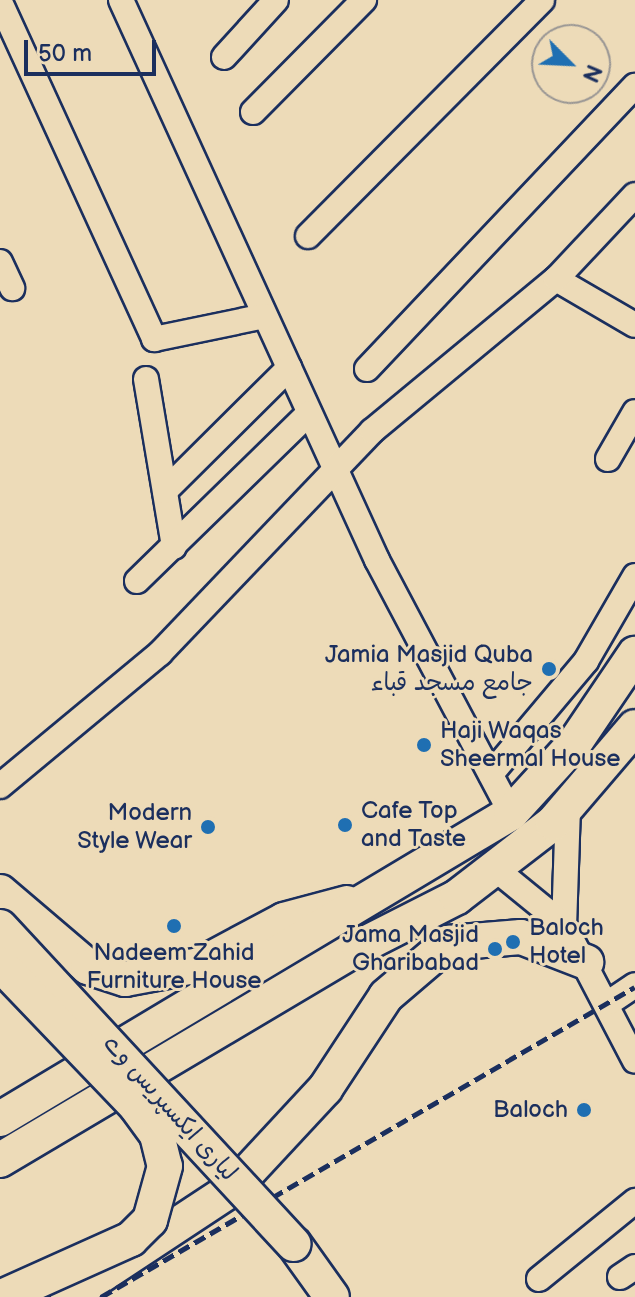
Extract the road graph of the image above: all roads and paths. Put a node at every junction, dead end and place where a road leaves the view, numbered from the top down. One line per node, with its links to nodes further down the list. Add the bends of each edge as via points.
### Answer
1 (121, 0): 14 (street)
2 (276, 0): 6 (street)
3 (364, 0): 8 (street)
4 (542, 0): 10 (street)
5 (0, 2): 14 (street, via 154,339)
6 (224, 57)
7 (635, 86): 17 (street)
8 (253, 112)
9 (635, 195): 12 (street)
10 (308, 236)
11 (0, 262): 13 (street)
12 (556, 279): 15 (street); 22 (street)
13 (12, 288)
14 (265, 316): 16 (street)
15 (635, 325)
16 (289, 368): 20 (street); 23 (street)
17 (367, 369)
18 (146, 379): 23 (street)
19 (635, 412): 21 (street)
20 (309, 413): 22 (street); 24 (street)
21 (608, 459)
22 (336, 470): 29 (street); 30 (street, via 160,653)
23 (165, 491): 24 (street)
24 (174, 547): 26 (street)
25 (635, 576): 29 (street, via 586,661)
26 (137, 581)
27 (635, 654): 32 (highway, via 574,744)
28 (635, 727): 31 (highway)
29 (491, 774): 32 (street)
30 (0, 786)
31 (568, 807): 33 (highway); 38 (street)
32 (511, 813): 33 (highway); 36 (highway)
33 (527, 844): 34 (highway)
34 (493, 867): 37 (highway); 38 (street)
35 (0, 892): 36 (highway, via 88,967 125,979 200,965 284,920)
36 (386, 893): 46 (highway)
37 (457, 897): 42 (highway); 46 (highway)
38 (564, 925): 40 (street)
39 (0, 927): 53 (highway, لیاری ایکسپریس وے, bridge, via 294,1244)
40 (586, 962): 42 (highway, via 521,937 490,936 448,943); 44 (street)
41 (0, 964): 51 (highway, bridge, via 136,1106 157,1135 165,1166 150,1220 131,1239)
42 (413, 966): 52 (highway, via 325,1089 232,1189)
43 (635, 985): 44 (street)
44 (610, 1002): 45 (street)
45 (635, 1061)
46 (84, 1090): 47 (highway); 48 (highway)
47 (0, 1119)
48 (0, 1160)
49 (635, 1201): 50 (street)
50 (539, 1279)
51 (2, 1297)
52 (68, 1297)
53 (332, 1297)

